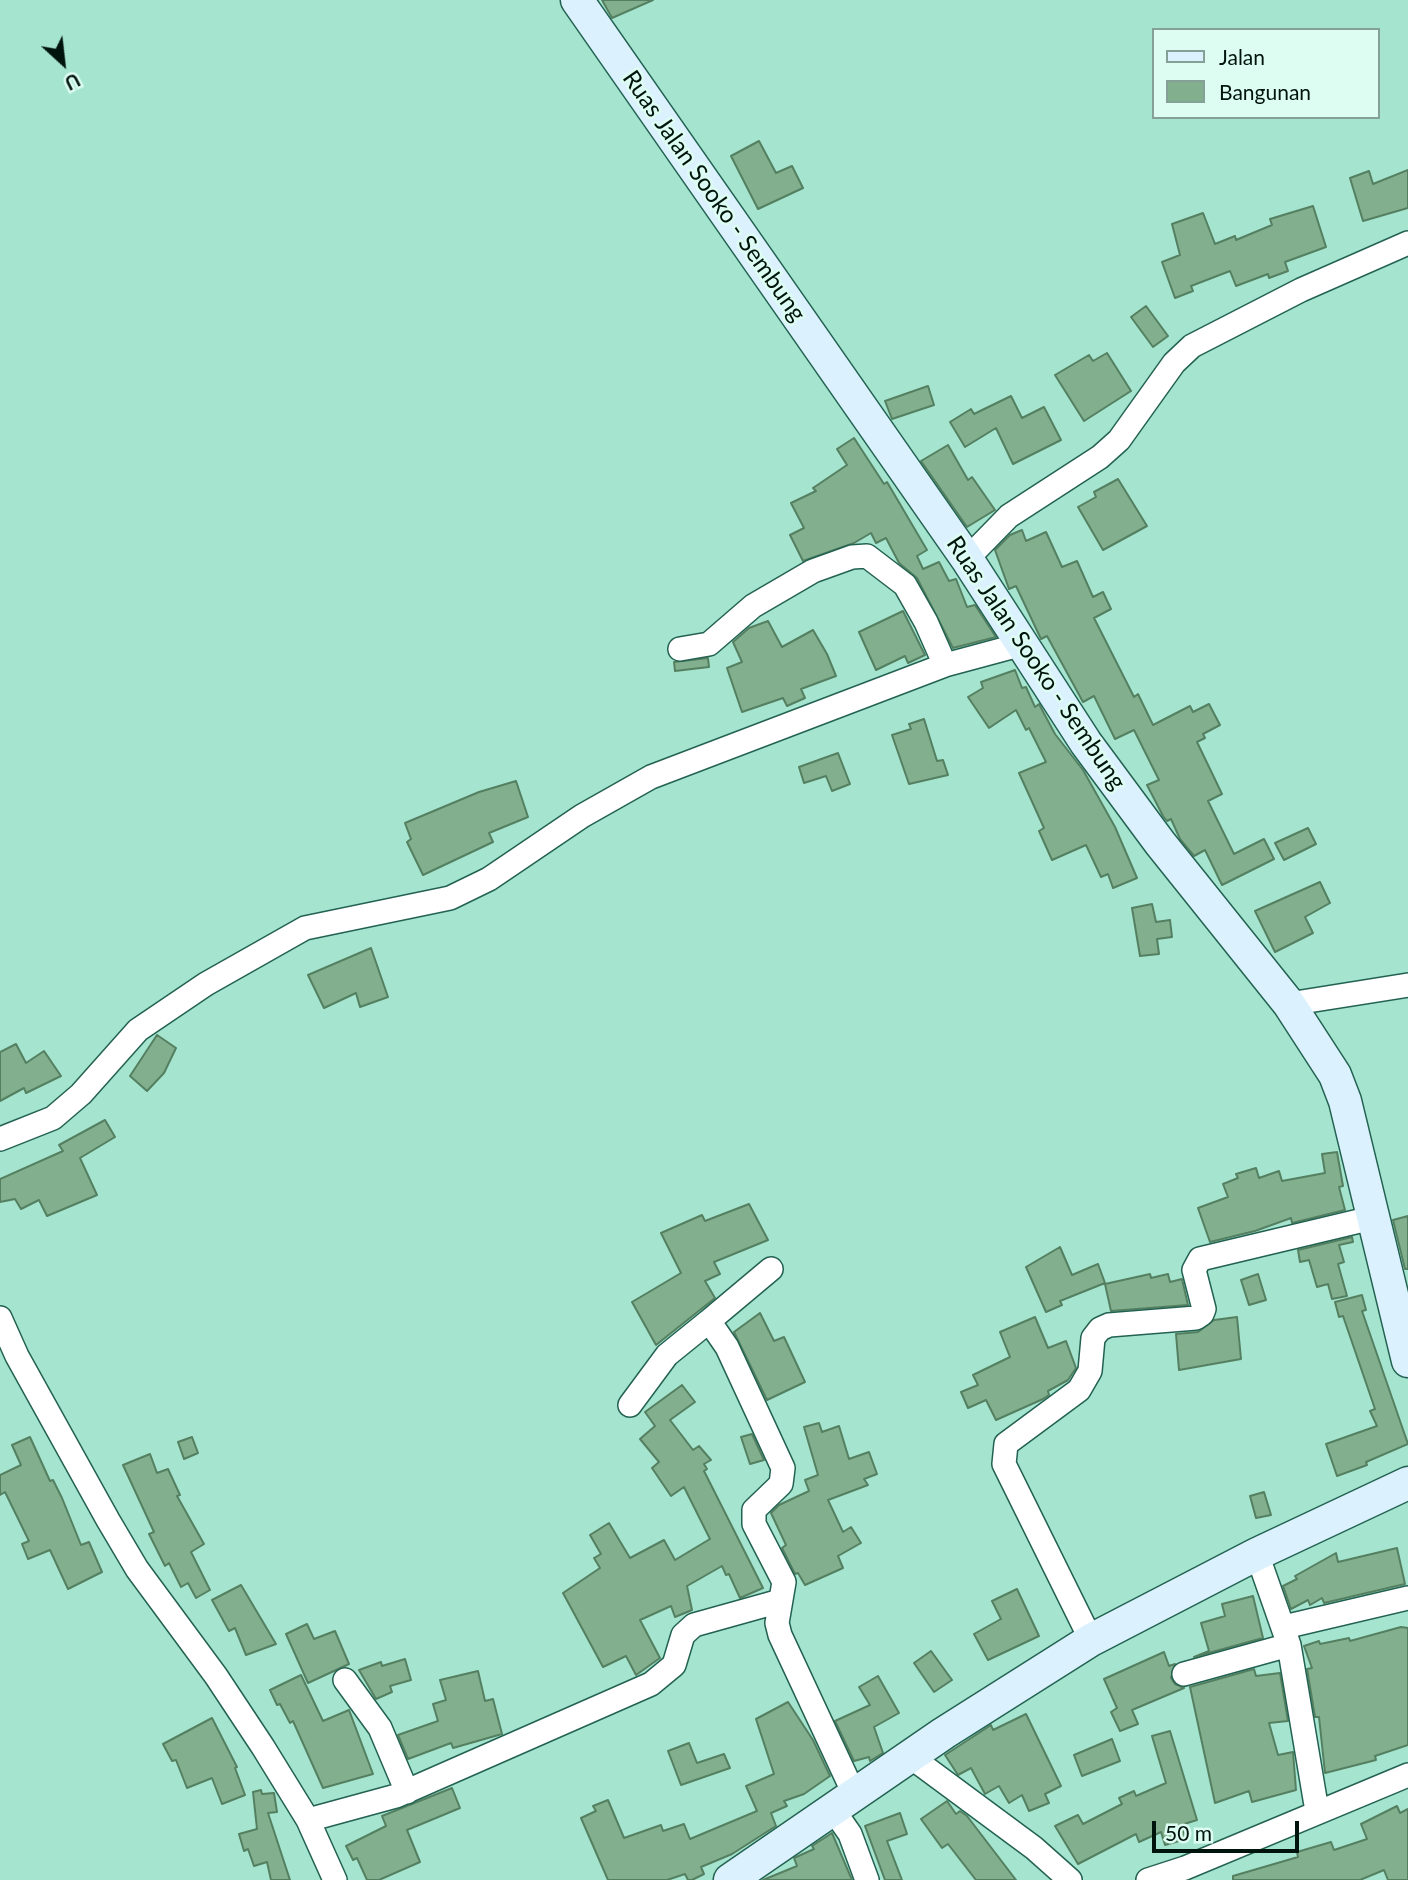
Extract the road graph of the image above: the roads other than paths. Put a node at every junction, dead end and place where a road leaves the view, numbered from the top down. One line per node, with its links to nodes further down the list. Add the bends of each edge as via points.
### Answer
1 (577, 0): 3 (main road, Ruas Jalan Sooko - Sembung)
2 (1408, 243): 3 (street, via 1301,290 1192,346 1174,363 1119,440 1009,516)
3 (967, 559): 4 (main road, Ruas Jalan Sooko - Sembung)
4 (1023, 644): 6 (street); 8 (main road, Ruas Jalan Sooko - Sembung, via 1127,799)
5 (680, 649): 6 (street, via 709,644 753,606 813,571 867,556 905,585)
6 (946, 665): 9 (street, via 651,777 450,898 304,928 273,943 138,1030 54,1118)
7 (1408, 985): 8 (street)
8 (1289, 1004): 10 (main road, Ruas Jalan Sooko - Sembung, via 1342,1088)
9 (0, 1139)
10 (1372, 1218): 14 (main road, Ruas Jalan Sooko - Sembung); 21 (street, via 1200,1259 1194,1270 1202,1314 1100,1329 1094,1338 1090,1371 1079,1390 1006,1444 1004,1464)
11 (771, 1269): 13 (street)
12 (0, 1318): 29 (street, via 137,1569 216,1676)
13 (709, 1321): 15 (street, via 667,1355); 19 (street, via 727,1347 783,1468 781,1485 757,1504 752,1517 782,1575)
14 (1408, 1362)
15 (630, 1405)
16 (1408, 1483): 17 (main road)
17 (1257, 1554): 20 (street); 21 (main road)
18 (1408, 1598): 20 (street)
19 (780, 1601): 26 (street, via 702,1621 683,1635 674,1665 662,1678); 27 (street, via 780,1634)
20 (1286, 1636): 22 (street); 28 (street)
21 (1091, 1640): 24 (main road)
22 (1184, 1674)
23 (345, 1680): 26 (street, via 380,1728)
24 (911, 1757): 27 (main road); 33 (street)
25 (1408, 1775): 28 (street)
26 (407, 1792): 29 (street)
27 (844, 1803): 31 (main road); 32 (street)
28 (1317, 1811): 34 (street)
29 (308, 1820): 30 (street)
30 (335, 1880)
31 (730, 1880)
32 (867, 1880)
33 (1070, 1880)
34 (1148, 1880)

